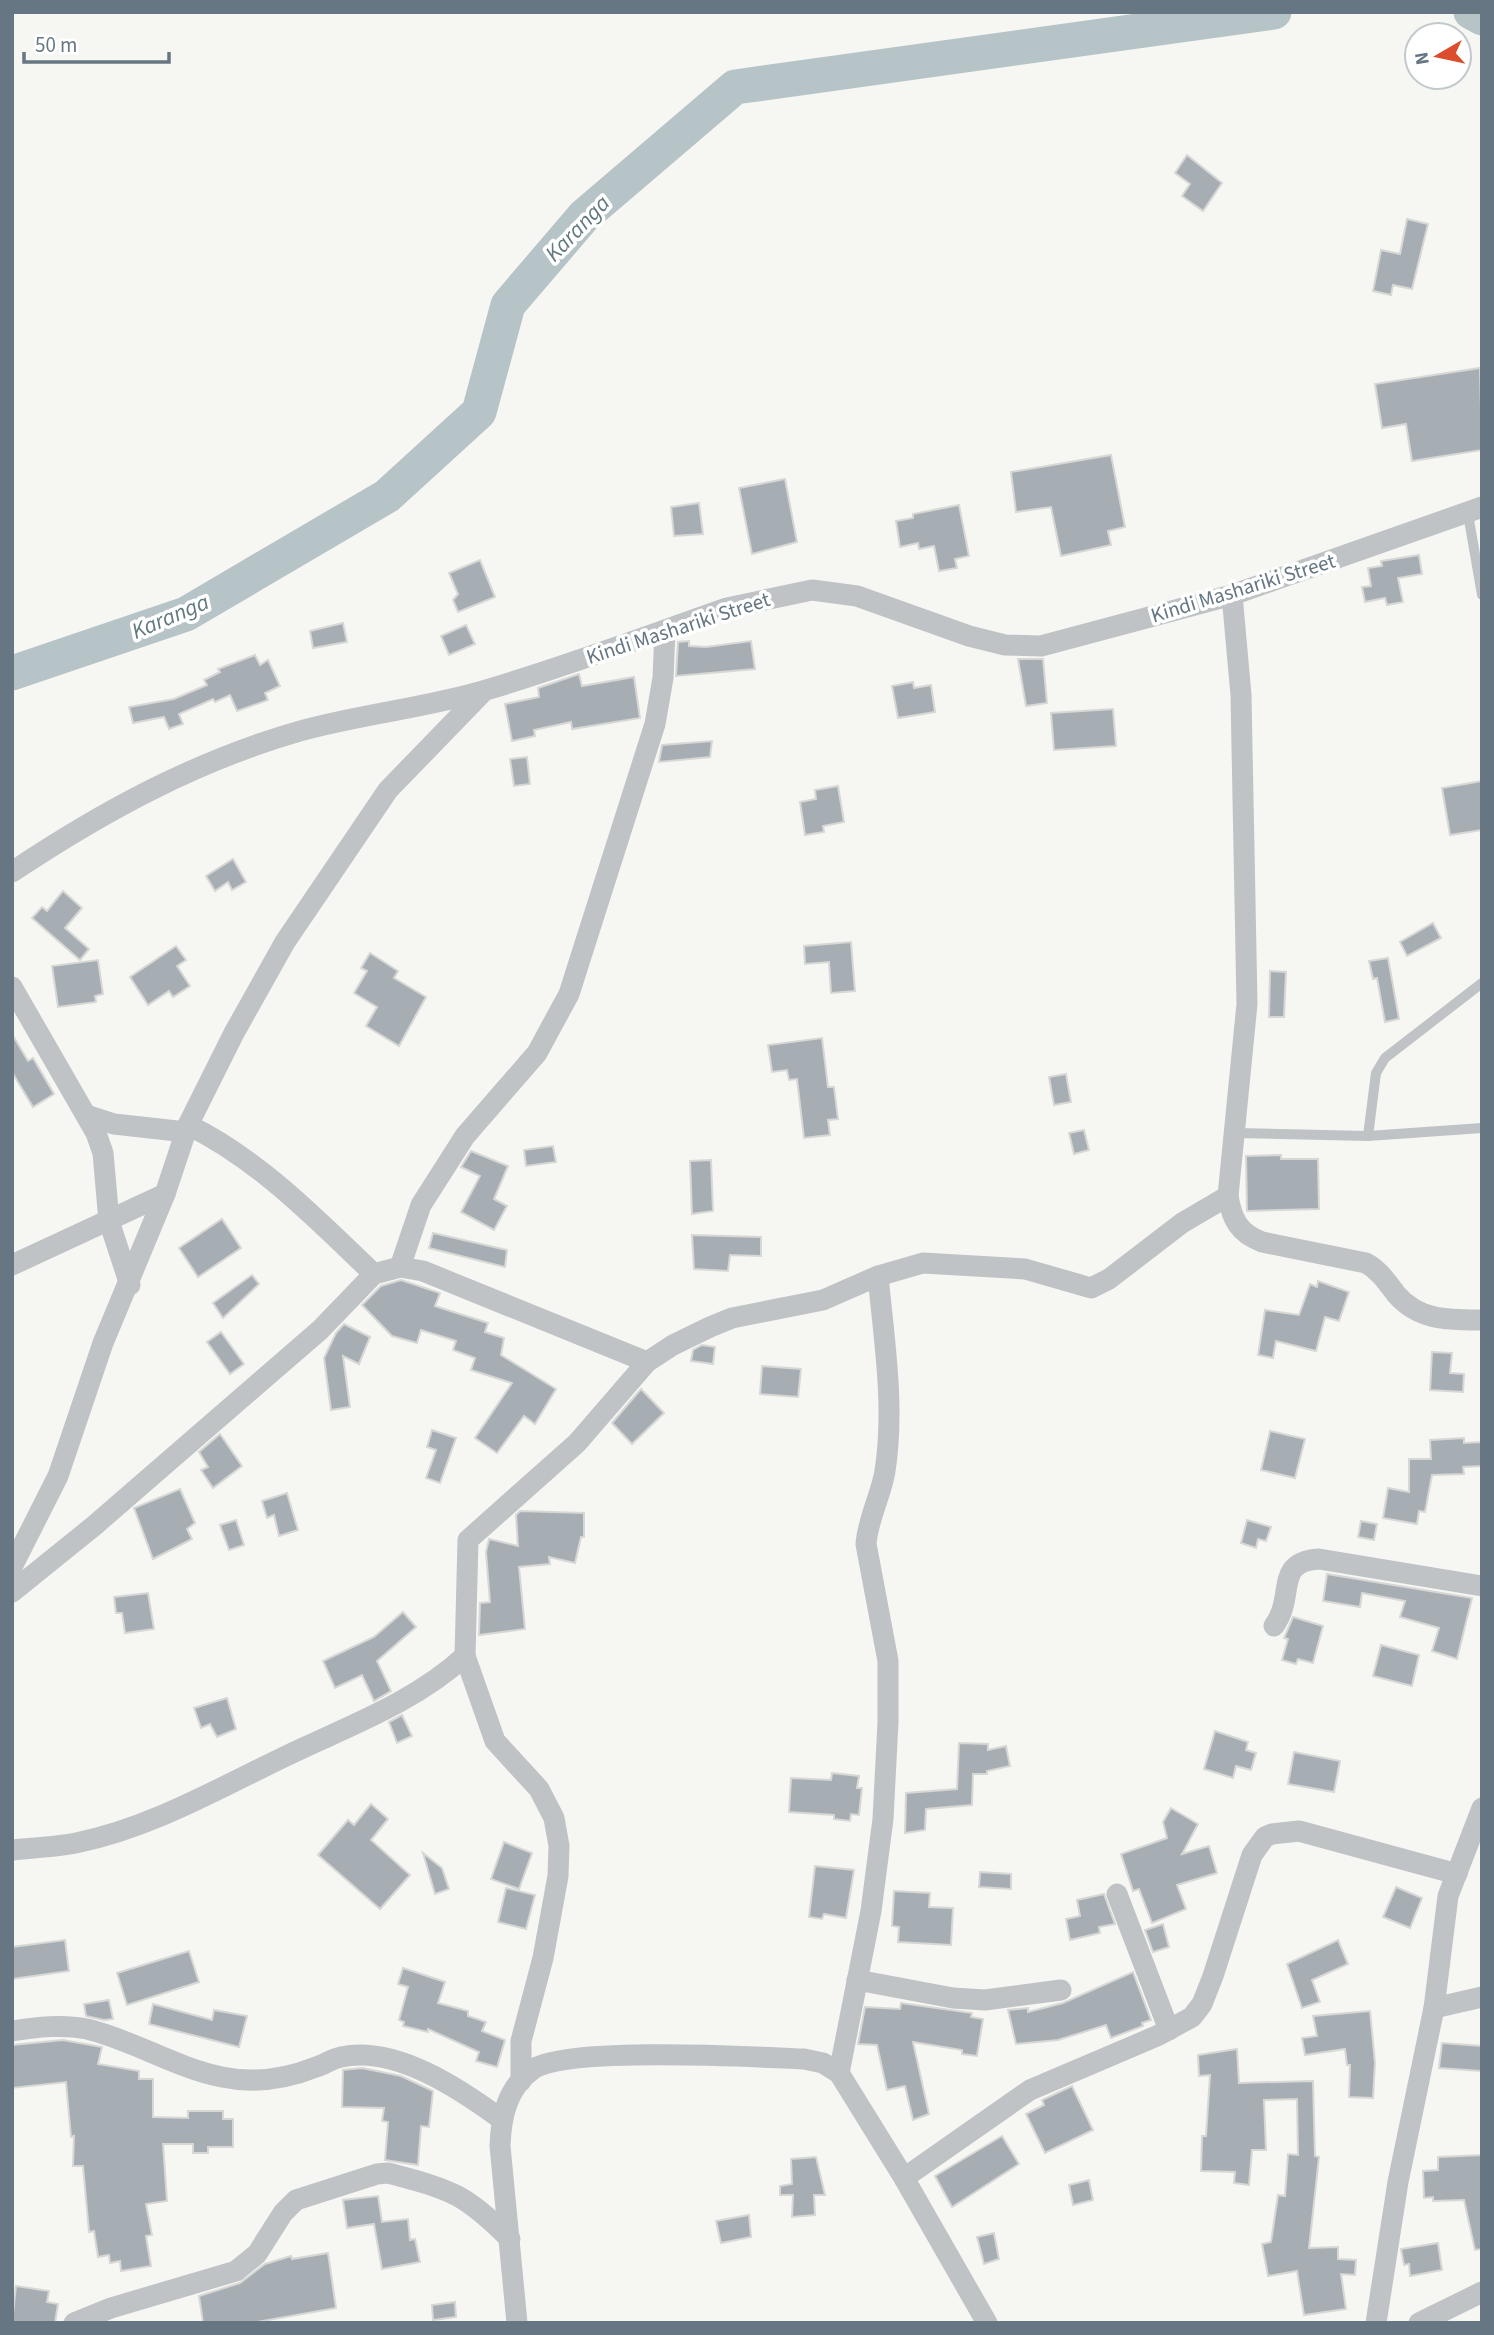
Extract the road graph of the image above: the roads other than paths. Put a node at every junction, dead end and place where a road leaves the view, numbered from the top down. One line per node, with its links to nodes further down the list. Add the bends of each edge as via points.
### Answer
1 (1475, 510): 2 (street, Kindi Mashariki Street); 3 (lane)
2 (1232, 595): 4 (street, Kindi Mashariki Street, via 1041,646 1005,645 857,596 812,590 727,608); 12 (street, via 1241,695 1247,1004)
3 (1482, 595)
4 (665, 630): 5 (street, Kindi Mashariki Street); 18 (street, via 656,724 569,994 537,1053 465,1136 421,1205)
5 (484, 691): 6 (street, Kindi Mashariki Street, via 301,731 214,760 138,795); 10 (street, via 388,790 343,856 285,942)
6 (12, 873)
7 (1482, 983): 13 (lane, via 1385,1058 1376,1073)
8 (12, 987): 9 (street)
9 (86, 1115): 10 (street, via 114,1124); 16 (street, via 103,1153)
10 (187, 1128): 14 (street); 19 (street, via 238,1153)
11 (1482, 1128): 13 (lane)
12 (1236, 1133): 13 (lane); 15 (street)
13 (1368, 1136)
14 (165, 1194): 16 (street); 21 (street)
15 (1228, 1196): 20 (street, via 1091,1288 1025,1269 941,1263 923,1263); 22 (street, via 1231,1214 1247,1236 1366,1263 1419,1314)
16 (109, 1221): 17 (street); 21 (street)
17 (12, 1265)
18 (400, 1266): 19 (street); 23 (street, via 452,1282)
19 (374, 1274): 26 (street, via 320,1330)
20 (878, 1276): 23 (street, via 823,1300 732,1318); 33 (street, via 888,1429 885,1472 866,1544 888,1661 888,1722 883,1819)
21 (130, 1285): 24 (street, via 103,1343 58,1476)
22 (1482, 1320)
23 (647, 1362): 28 (street, via 577,1443 468,1540)
24 (12, 1567)
25 (1482, 1586): 27 (street, via 1320,1559 1299,1561 1289,1573 1286,1604)
26 (12, 1592)
27 (1275, 1626)
28 (465, 1656): 30 (street, via 389,1709 219,1790 137,1825 76,1843); 40 (street, via 495,1741 539,1789 554,1818 559,1846 543,1958 521,2041)
29 (1480, 1821): 31 (street)
30 (12, 1850)
31 (1467, 1866): 36 (street, via 1448,1896); 37 (street, via 1299,1831 1272,1833 1249,1864 1202,2004 1192,2017)
32 (1117, 1894): 37 (street)
33 (857, 1979): 34 (street, via 985,2000); 39 (street)
34 (1061, 1990)
35 (1482, 1997): 36 (street)
36 (1434, 2008): 48 (street, via 1398,2182)
37 (1169, 2030): 42 (street, via 1030,2090)
38 (12, 2031): 41 (street, via 64,2026 88,2029 222,2077 259,2081 285,2078 337,2058 372,2057 413,2067 449,2083)
39 (839, 2073): 40 (street, via 804,2059 608,2056 548,2062); 42 (street)
40 (521, 2081): 41 (street)
41 (501, 2119): 43 (street)
42 (904, 2178): 47 (street)
43 (510, 2239): 45 (street, via 460,2195 388,2173 377,2174 296,2200 257,2254 236,2271); 46 (street)
44 (1482, 2292): 49 (street)
45 (74, 2323)
46 (517, 2323)
47 (987, 2323)
48 (1376, 2323)
49 (1419, 2323)

